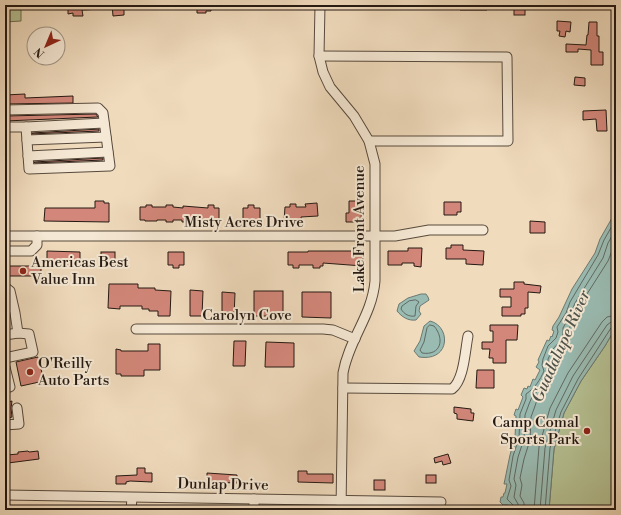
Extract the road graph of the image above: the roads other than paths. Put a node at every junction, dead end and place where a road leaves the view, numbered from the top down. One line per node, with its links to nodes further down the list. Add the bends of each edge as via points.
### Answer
1 (320, 5): 2 (street, Lake Front Avenue)
2 (319, 56): 9 (street, Lake Front Avenue, via 330,88 354,116); 9 (street, via 508,57 508,141)
3 (5, 110): 4 (street, via 98,108 103,113)
4 (104, 123): 6 (street); 7 (street)
5 (5, 127): 6 (street)
6 (26, 127): 8 (street)
7 (106, 137): 8 (street); 10 (street)
8 (27, 140): 11 (street)
9 (369, 141): 15 (street, Lake Front Avenue, via 375,164)
10 (108, 152): 11 (street); 11 (street, via 110,166 29,169)
11 (28, 156)
12 (484, 230): 15 (street, Misty Acres Drive, via 428,230 395,236)
13 (5, 236): 14 (street, Misty Acres Drive)
14 (37, 236): 15 (street, Misty Acres Drive); 16 (street, via 36,246 30,251)
15 (376, 236): 22 (street, Lake Front Avenue, via 374,294)
16 (5, 250)
17 (8, 289): 19 (street)
18 (136, 329): 22 (street, Carolyn Cove, via 323,329 334,330)
19 (18, 333): 20 (street); 23 (street, via 29,334 33,352)
20 (5, 335)
21 (468, 336): 26 (street, via 460,378 452,389)
22 (355, 339): 26 (street, Lake Front Avenue, via 345,363)
23 (5, 358)
24 (5, 367): 25 (street)
25 (10, 387)
26 (343, 388): 32 (street, Lake Front Avenue)
27 (17, 408): 28 (street, via 19,424)
28 (5, 425)
29 (5, 495): 30 (street, Dunlap Drive)
30 (132, 498): 31 (street, Dunlap Drive); 34 (street)
31 (254, 499): 32 (street, Dunlap Drive); 35 (street)
32 (341, 500): 33 (street, Dunlap Drive); 36 (street, Lake Front Avenue)
33 (441, 502)
34 (131, 510)
35 (254, 510)
36 (341, 510)

